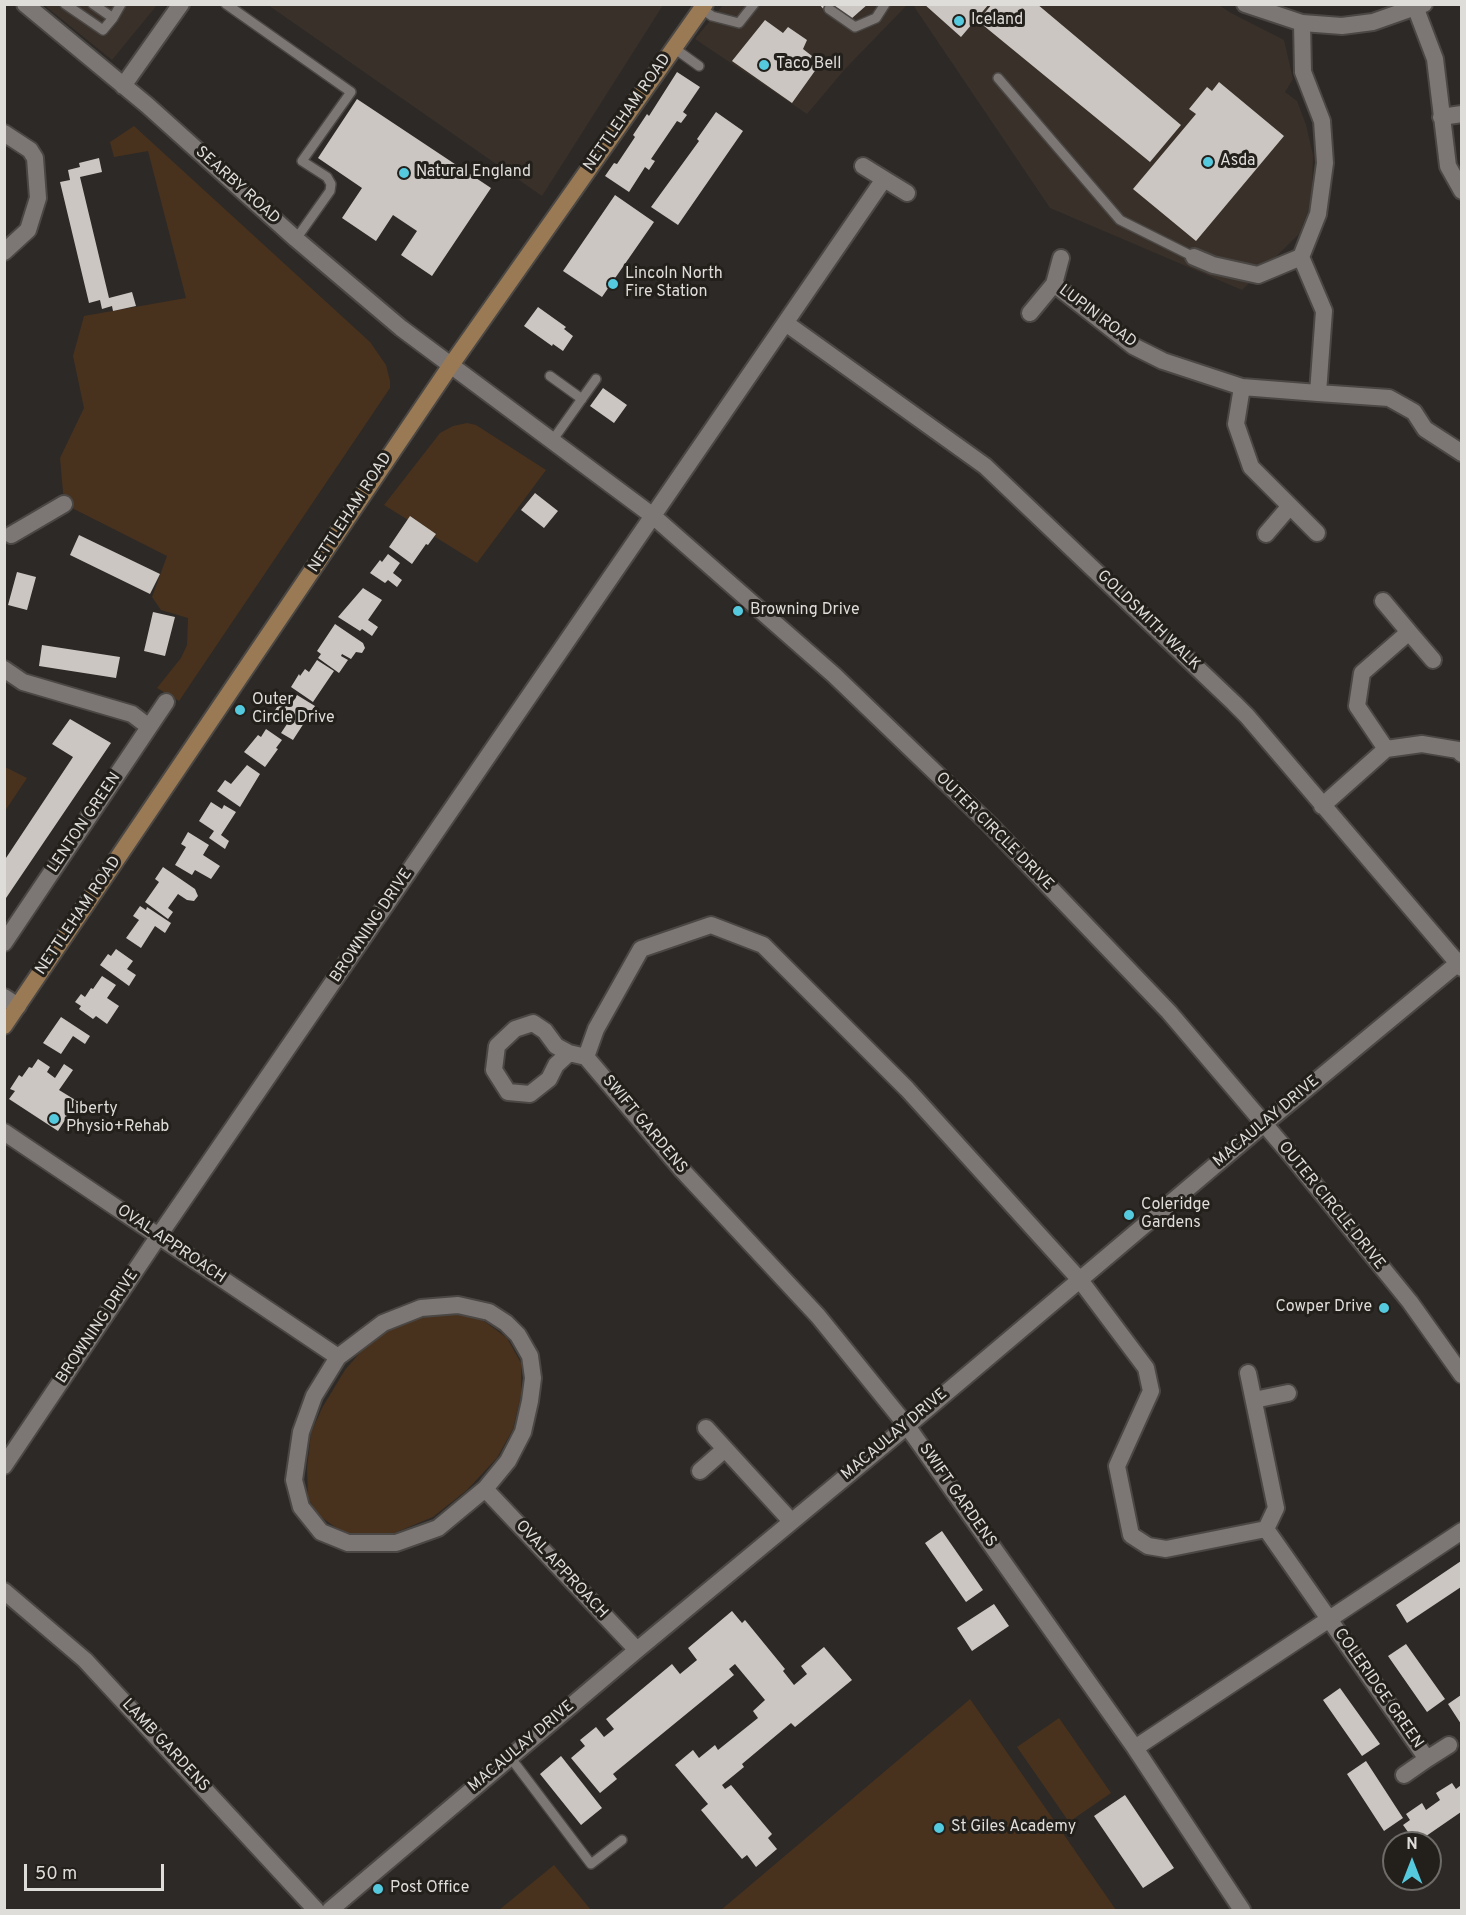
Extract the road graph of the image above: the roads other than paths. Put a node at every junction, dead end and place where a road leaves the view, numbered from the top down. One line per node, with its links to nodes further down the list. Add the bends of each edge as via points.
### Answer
1 (25, 4): 18 (street, SEARBY ROAD)
2 (65, 4): 13 (lane, via 103,30)
3 (93, 4): 13 (lane)
4 (121, 4): 13 (lane)
5 (181, 4): 18 (street)
6 (226, 4): 26 (lane, via 351,92 302,160 331,184)
7 (754, 4): 10 (lane, via 739,23 712,16)
8 (885, 4): 12 (lane, via 876,18 855,27)
9 (1245, 4): 14 (street)
10 (703, 7): 15 (main road, NETTLEHAM ROAD)
11 (1420, 7): 14 (street, via 1373,22 1342,26); 20 (street, via 1435,59)
12 (829, 9)
13 (113, 18)
14 (1302, 22): 29 (street, via 1303,72 1322,121 1326,163 1318,214)
15 (674, 48): 16 (lane); 34 (main road, NETTLEHAM ROAD)
16 (699, 66)
17 (998, 78): 28 (lane, via 1120,220)
18 (123, 86): 26 (street, SEARBY ROAD)
19 (1461, 114): 20 (street)
20 (1441, 117): 24 (street, via 1448,165)
21 (4, 133): 27 (street, via 30,150 35,158 38,198 27,230)
22 (862, 165): 23 (street)
23 (884, 179): 25 (street); 33 (street, BROWNING DRIVE)
24 (1461, 191)
25 (907, 193)
26 (296, 239): 34 (street, SEARBY ROAD, via 401,328)
27 (4, 252)
28 (1194, 257): 29 (street, via 1258,275)
29 (1301, 257): 38 (street, via 1324,311)
30 (1061, 258): 31 (street, LUPIN ROAD)
31 (1054, 284): 32 (street, LUPIN ROAD); 37 (street, LUPIN ROAD, via 1133,346 1163,361)
32 (1030, 313)
33 (787, 324): 44 (street, BROWNING DRIVE); 56 (street, GOLDSMITH WALK, via 985,466 1247,716)
34 (451, 364): 40 (street, OUTER CIRCLE DRIVE); 59 (main road, NETTLEHAM ROAD)
35 (550, 376): 39 (lane)
36 (596, 379): 39 (lane)
37 (1242, 387): 38 (street, LUPIN ROAD); 43 (street, via 1236,424 1251,467)
38 (1318, 393): 41 (street, LUPIN ROAD, via 1389,398 1414,412 1425,429)
39 (582, 399): 40 (lane)
40 (552, 441): 44 (street, OUTER CIRCLE DRIVE)
41 (1461, 453)
42 (64, 504): 47 (street)
43 (1290, 506): 45 (street); 46 (street)
44 (653, 516): 63 (street, OUTER CIRCLE DRIVE, via 834,675 990,825 1169,1012); 65 (street, BROWNING DRIVE)
45 (1317, 533)
46 (1266, 534)
47 (7, 539)
48 (1383, 601): 49 (street)
49 (1409, 632): 50 (street); 54 (street, via 1362,673 1357,706)
50 (1433, 660)
51 (4, 669): 53 (street, via 23,682 132,714)
52 (166, 702): 53 (street, LENTON GREEN)
53 (149, 727): 57 (street, LENTON GREEN)
54 (1386, 750): 55 (street, via 1422,744 1458,750); 56 (street)
55 (1461, 754)
56 (1322, 806): 58 (street, GOLDSMITH WALK)
57 (4, 943)
58 (1460, 964): 63 (street, MACAULAY DRIVE)
59 (11, 1002): 60 (main road, NETTLEHAM ROAD)
60 (4, 1026)
61 (569, 1053): 61 (street, via 549,1079 530,1094 508,1092 494,1070 497,1046 514,1029 533,1023); 62 (street)
62 (586, 1057): 66 (street, via 596,1029 641,949 711,925 763,945 907,1089); 72 (street, SWIFT GARDENS, via 682,1170 818,1316)
63 (1264, 1124): 66 (street, MACAULAY DRIVE); 69 (street, OUTER CIRCLE DRIVE, via 1410,1302)
64 (4, 1132): 65 (street, OVAL APPROACH)
65 (159, 1237): 67 (street, OVAL APPROACH); 75 (street, BROWNING DRIVE)
66 (1080, 1280): 72 (street, MACAULAY DRIVE); 79 (street, via 1146,1368 1151,1391 1117,1466 1131,1535 1148,1546 1166,1549)
67 (338, 1357): 77 (street, via 383,1323 421,1308 458,1305 489,1312 506,1323 530,1356 533,1378 523,1432 508,1461); 77 (street, via 314,1396 304,1423 294,1480 301,1507 321,1532 348,1543 396,1543 438,1528)
68 (1248, 1373): 71 (street)
69 (1461, 1375)
70 (1288, 1393): 71 (street)
71 (1254, 1400): 79 (street, via 1276,1508)
72 (907, 1426): 78 (street, MACAULAY DRIVE); 85 (street, SWIFT GARDENS)
73 (706, 1428): 74 (street)
74 (725, 1449): 76 (street); 78 (street)
75 (4, 1466)
76 (700, 1470)
77 (485, 1489): 83 (street, OVAL APPROACH)
78 (791, 1521): 83 (street, MACAULAY DRIVE)
79 (1266, 1529): 82 (street, COLERIDGE GREEN)
80 (1461, 1531): 82 (street)
81 (4, 1591): 90 (street, LAMB GARDENS, via 85,1660)
82 (1330, 1620): 85 (street); 87 (street, COLERIDGE GREEN)
83 (637, 1650): 86 (street, MACAULAY DRIVE)
84 (1449, 1745): 87 (street, COLERIDGE GREEN)
85 (1135, 1748): 92 (street, SWIFT GARDENS)
86 (510, 1757): 89 (lane, via 591,1864); 91 (street, MACAULAY DRIVE)
87 (1426, 1759): 88 (street, COLERIDGE GREEN)
88 (1404, 1775)
89 (622, 1840)
90 (316, 1911)
91 (330, 1911)
92 (1242, 1911)

